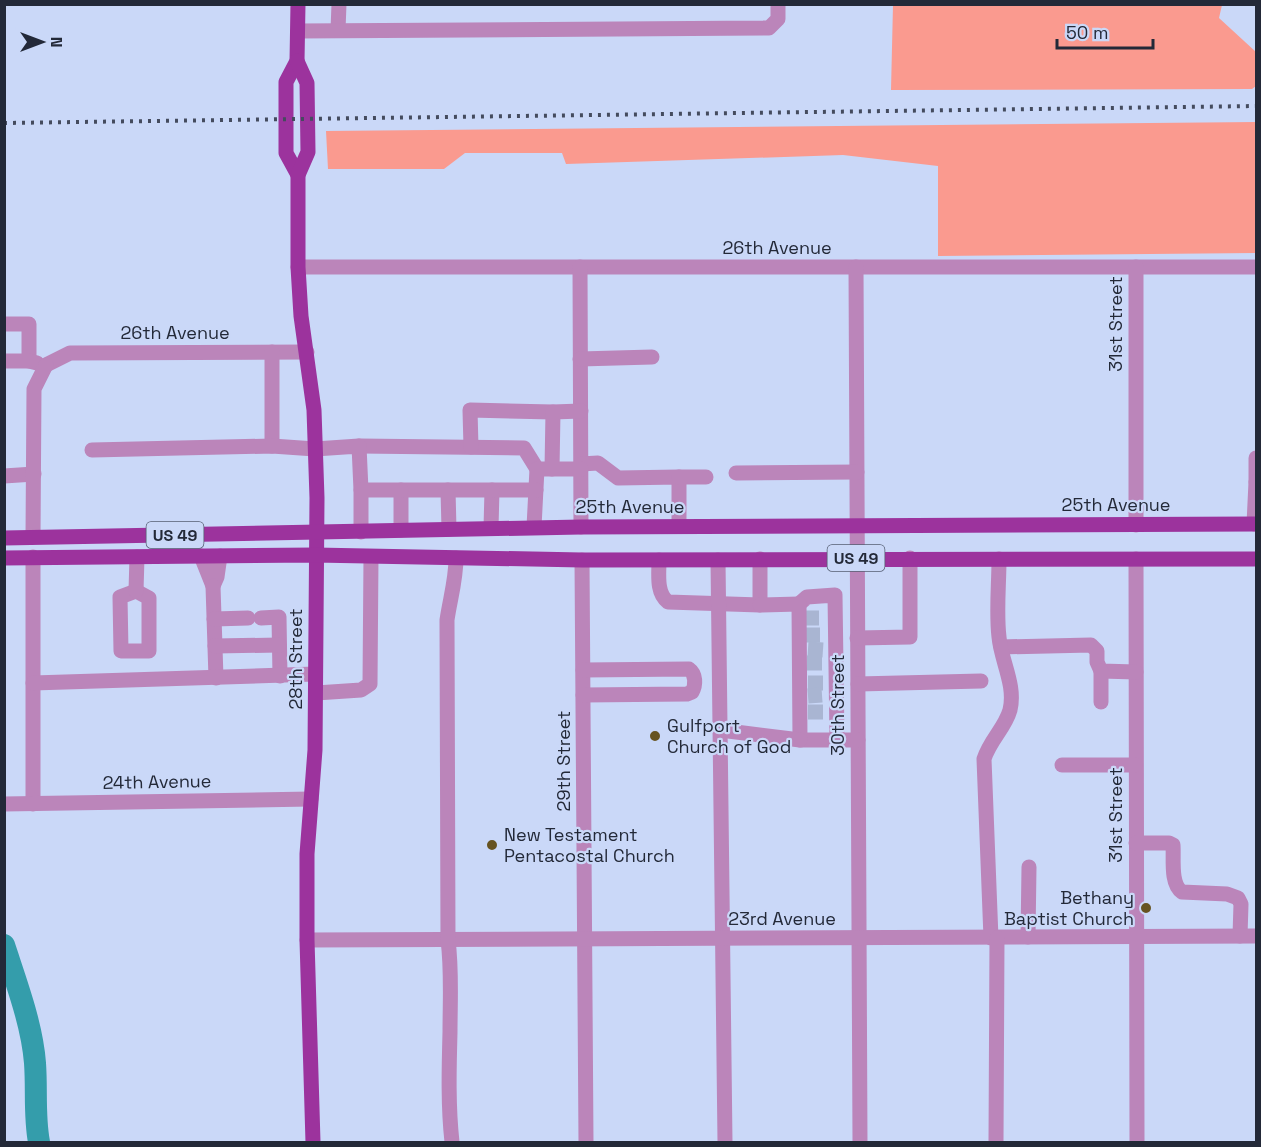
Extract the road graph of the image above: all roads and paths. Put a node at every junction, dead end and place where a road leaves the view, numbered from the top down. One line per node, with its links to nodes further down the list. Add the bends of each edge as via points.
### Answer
1 (298, 4): 4 (main road, 28th Street)
2 (339, 4): 5 (street)
3 (778, 4): 5 (street, via 778,19 769,28)
4 (298, 30): 5 (street); 6 (main road, 28th Street)
5 (338, 30)
6 (297, 61): 7 (main road, 28th Street, via 307,83 308,152); 7 (main road, 28th Street, via 286,82 286,153)
7 (298, 175): 8 (main road, 28th Street)
8 (298, 267): 9 (street, 26th Avenue); 15 (main road, 28th Street)
9 (580, 267): 10 (street, 26th Avenue); 17 (street)
10 (856, 267): 11 (street, 26th Avenue); 31 (street, 30th Street)
11 (1136, 267): 12 (street, 26th Avenue); 44 (street, 31st Street)
12 (1257, 267)
13 (4, 324): 19 (street, via 29,324)
14 (272, 352): 15 (street, 26th Avenue); 20 (street, 26th Avenue, via 70,353); 23 (street)
15 (307, 352): 26 (main road, 28th Street)
16 (652, 357): 17 (street)
17 (580, 359): 21 (street)
18 (4, 361): 19 (street)
19 (29, 361): 20 (street)
20 (46, 365): 33 (street, via 34,389)
21 (581, 411): 22 (street); 29 (street)
22 (554, 412): 25 (street, via 470,410); 30 (street)
23 (272, 446): 26 (street); 27 (street)
24 (359, 446): 25 (street); 26 (street); 38 (street)
25 (471, 447): 30 (street, via 524,448)
26 (315, 449): 52 (main road, 28th Street)
27 (92, 450)
28 (1257, 458): 37 (street)
29 (581, 467): 30 (street); 35 (street, via 598,463 618,478); 48 (street)
30 (544, 469): 42 (street)
31 (857, 472): 32 (street); 43 (street, 30th Street)
32 (736, 473)
33 (34, 474): 34 (street); 54 (street)
34 (4, 476)
35 (679, 477): 36 (street); 46 (street)
36 (706, 477)
37 (1256, 482): 45 (street)
38 (361, 490): 39 (street); 53 (street)
39 (401, 490): 40 (street); 51 (street)
40 (448, 490): 41 (street); 50 (street)
41 (492, 490): 42 (street); 49 (street)
42 (536, 490): 47 (street)
43 (857, 525): 44 (main road, 25th Avenue / US 49); 46 (main road, 25th Avenue / US 49); 64 (street, 30th Street)
44 (1136, 525): 45 (main road, 25th Avenue / US 49)
45 (1256, 525)
46 (679, 526): 48 (main road, 25th Avenue / US 49)
47 (534, 527): 48 (main road, 25th Avenue / US 49); 49 (main road, 25th Avenue / US 49)
48 (581, 527)
49 (491, 528): 50 (main road, 25th Avenue / US 49)
50 (448, 529): 51 (main road, 25th Avenue / US 49)
51 (401, 530): 53 (main road, 25th Avenue / US 49)
52 (316, 532): 53 (main road, 25th Avenue / US 49); 54 (main road, 25th Avenue / US 49); 56 (main road, 28th Street)
53 (361, 532)
54 (33, 537): 55 (main road, 25th Avenue / US 49)
55 (4, 538)
56 (315, 555): 58 (main road, US 49); 61 (main road, US 49); 89 (main road, 28th Street)
57 (201, 556): 58 (main road, US 49); 60 (main road, US 49); 73 (street)
58 (220, 556): 73 (street)
59 (33, 557): 60 (main road, US 49); 62 (main road, US 49); 94 (street)
60 (136, 557): 74 (street)
61 (371, 557): 63 (main road, US 49); 97 (street, via 370,684 361,690)
62 (4, 558)
63 (456, 558): 70 (main road, US 49); 118 (street, via 456,579 447,620)
64 (857, 558): 65 (main road, US 49); 66 (main road, US 49); 79 (street, 30th Street)
65 (910, 558): 67 (main road, US 49); 79 (street, via 910,637)
66 (759, 559): 72 (main road, US 49); 76 (street)
67 (999, 559): 68 (main road, US 49); 82 (street)
68 (1136, 559): 69 (main road, US 49); 88 (street, 31st Street)
69 (1257, 559)
70 (582, 560): 71 (main road, US 49); 86 (street, 29th Street)
71 (659, 560): 72 (main road, US 49); 75 (street, via 662,598 668,602)
72 (718, 560): 75 (street)
73 (213, 586): 78 (street)
74 (136, 591): 83 (street, via 120,597); 83 (street, via 149,598 149,651)
75 (718, 605): 76 (street); 100 (street)
76 (760, 605): 77 (street)
77 (801, 613): 84 (street); 84 (street, via 807,597 835,595)
78 (214, 619): 80 (street, via 279,618); 81 (street)
79 (857, 638): 85 (street, 30th Street)
80 (279, 645): 81 (street); 90 (street)
81 (215, 646): 91 (street)
82 (1001, 647): 87 (street, via 1091,645 1097,651); 114 (street, via 1010,680 1010,709 984,759)
83 (121, 649): 92 (street)
84 (816, 649): 85 (street); 96 (street); 96 (street)
85 (858, 663): 95 (street, 30th Street)
86 (583, 670): 98 (street, 29th Street); 98 (street, via 689,669 695,676 694,688 687,694)
87 (1101, 671): 88 (street); 99 (street)
88 (1136, 672): 105 (street, 31st Street)
89 (315, 674): 90 (street); 97 (main road, 28th Street)
90 (280, 676): 91 (street)
91 (216, 678): 92 (street)
92 (122, 679): 94 (street)
93 (981, 681): 95 (street)
94 (33, 682): 107 (street)
95 (858, 684): 103 (street, 30th Street)
96 (817, 689): 101 (street, via 804,712); 102 (street, via 831,712)
97 (316, 693): 106 (main road, 28th Street)
98 (583, 695): 119 (street, 29th Street)
99 (1101, 702)
100 (720, 730): 101 (street); 116 (street)
101 (800, 740): 102 (street)
102 (837, 740): 103 (street)
103 (858, 740): 113 (street, 30th Street)
104 (1062, 765): 105 (street)
105 (1135, 765): 108 (street, 31st Street)
106 (311, 799): 107 (street, 24th Avenue); 117 (main road, 28th Street)
107 (18, 804)
108 (1136, 843): 110 (street, via 1173,845 1175,883 1182,892 1238,898); 112 (street, 31st Street)
109 (1029, 867): 115 (street)
110 (1240, 936): 111 (street, 23rd Avenue); 112 (street, 23rd Avenue)
111 (1257, 936)
112 (1137, 937): 115 (street, 23rd Avenue); 126 (street, 31st Street)
113 (859, 938): 114 (street, 23rd Avenue); 116 (street, 23rd Avenue); 124 (street, 30th Street)
114 (994, 938): 115 (street, 23rd Avenue); 125 (street)
115 (1028, 938)
116 (722, 939): 119 (street, 23rd Avenue); 123 (street)
117 (307, 940): 118 (street, 23rd Avenue); 120 (main road, 28th Street)
118 (448, 940): 119 (street, 23rd Avenue); 121 (street)
119 (584, 940): 122 (street, 29th Street)
120 (313, 1143)
121 (452, 1143)
122 (586, 1143)
123 (724, 1143)
124 (860, 1143)
125 (996, 1143)
126 (1137, 1143)

